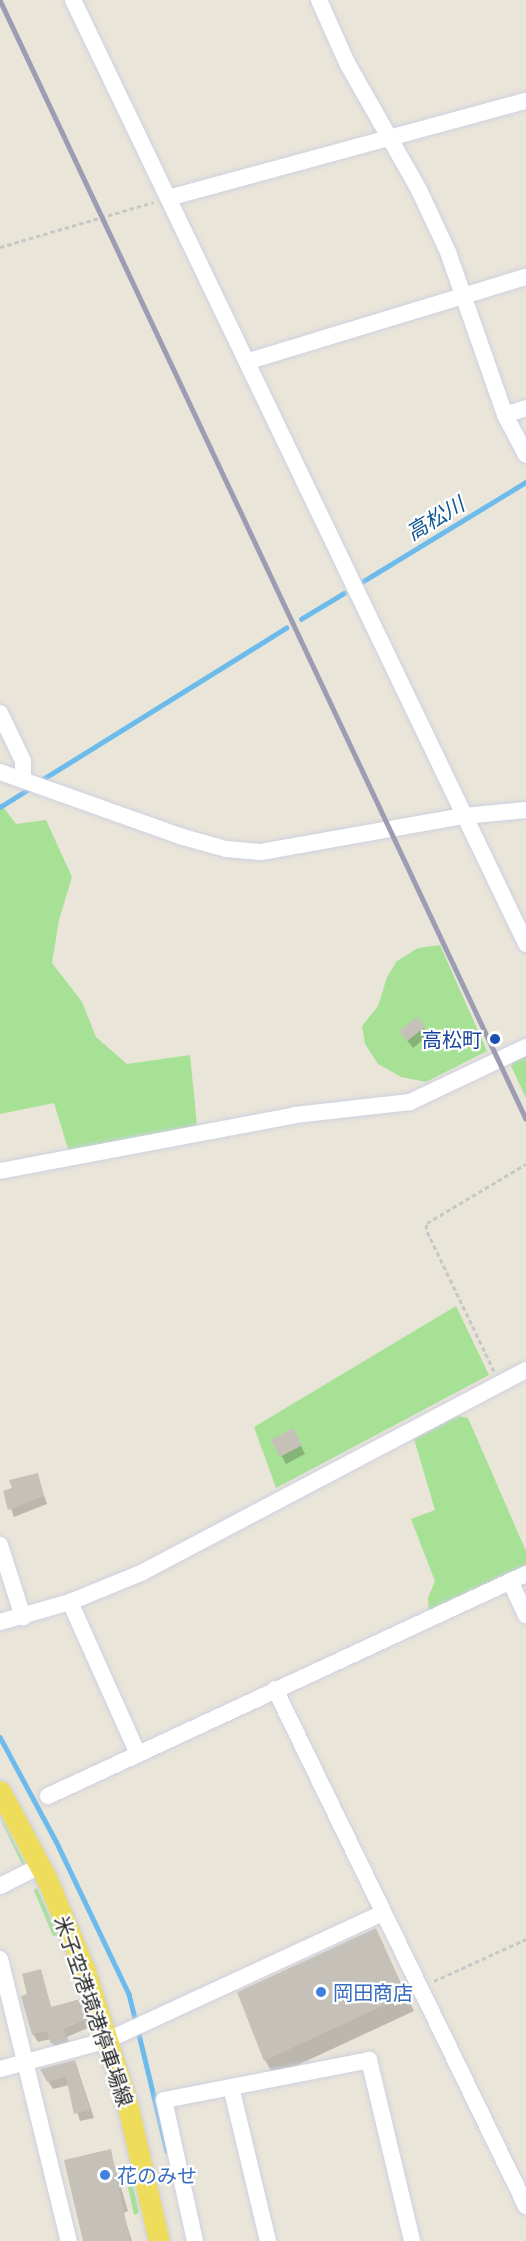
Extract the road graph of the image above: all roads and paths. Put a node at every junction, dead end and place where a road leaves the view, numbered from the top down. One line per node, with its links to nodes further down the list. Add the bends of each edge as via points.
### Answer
1 (74, 0): 5 (street)
2 (319, 0): 4 (street, via 347,63)
3 (526, 101): 4 (street)
4 (390, 138): 5 (street); 8 (street, via 419,190)
5 (168, 198): 6 (path); 9 (street)
6 (0, 247)
7 (526, 277): 8 (street)
8 (466, 294): 9 (street); 11 (street)
9 (249, 361): 17 (street)
10 (526, 408): 11 (street)
11 (505, 415): 12 (street)
12 (526, 454)
13 (0, 713): 15 (street, via 23,761)
14 (0, 772): 15 (street)
15 (23, 780): 17 (street, via 225,849 261,852)
16 (526, 810): 17 (street)
17 (464, 816): 18 (street)
18 (526, 944)
19 (526, 1047): 21 (street, via 410,1102 295,1114)
20 (526, 1164): 23 (path, via 427,1223 426,1229)
21 (0, 1171)
22 (526, 1370): 23 (street)
23 (501, 1383): 27 (street, via 141,1574)
24 (0, 1545): 29 (street)
25 (526, 1574): 26 (street)
26 (510, 1581): 28 (street); 31 (street)
27 (70, 1602): 29 (street); 32 (street)
28 (526, 1616)
29 (23, 1617): 30 (street)
30 (0, 1622)
31 (274, 1689): 32 (street); 37 (street)
32 (138, 1754): 34 (street)
33 (0, 1791): 35 (main road, 米子空港境港停車場線)
34 (48, 1796)
35 (40, 1866): 36 (street); 41 (main road, 米子空港境港停車場線)
36 (0, 1886)
37 (383, 1913): 40 (street); 41 (street)
38 (526, 1939): 40 (path)
39 (0, 1959): 42 (street)
40 (421, 1987): 45 (street)
41 (108, 2040): 42 (street); 47 (main road, 米子空港境港停車場線)
42 (26, 2062): 43 (street); 46 (street)
43 (0, 2069)
44 (231, 2087): 48 (street, via 164,2100); 49 (street); 50 (street, via 369,2060)
45 (526, 2206)
46 (69, 2241)
47 (159, 2241)
48 (195, 2241)
49 (268, 2241)
50 (412, 2241)

